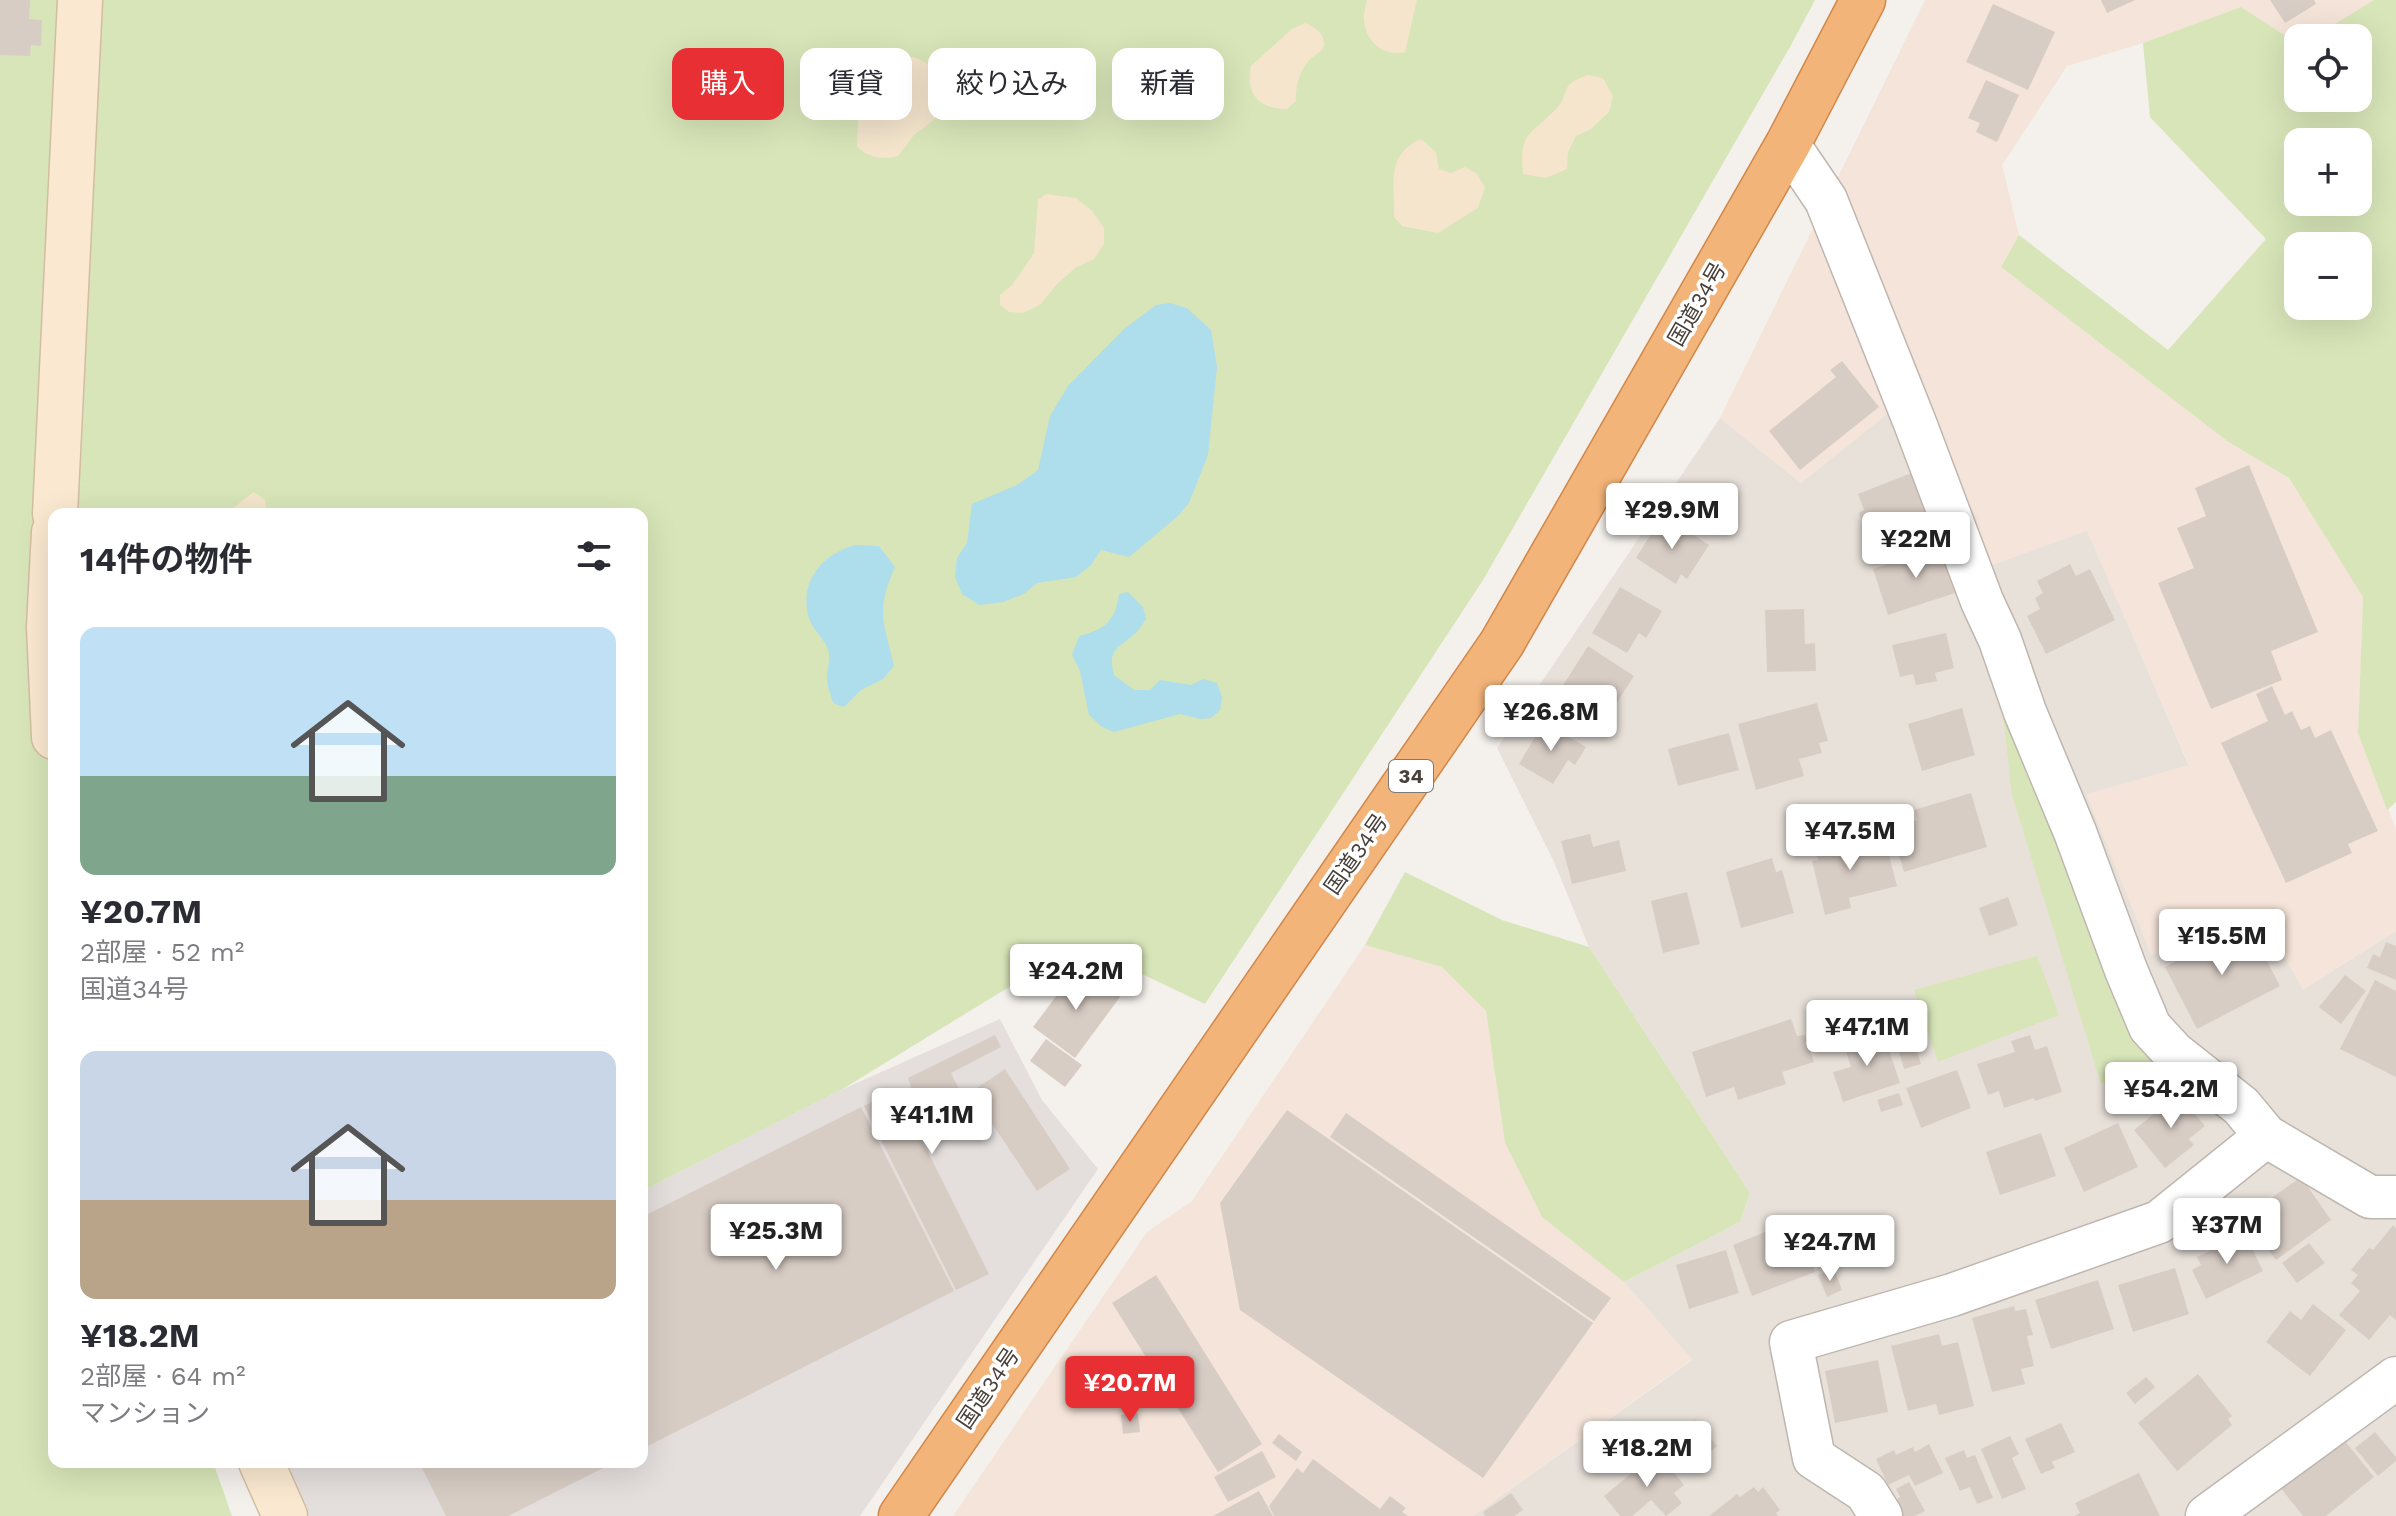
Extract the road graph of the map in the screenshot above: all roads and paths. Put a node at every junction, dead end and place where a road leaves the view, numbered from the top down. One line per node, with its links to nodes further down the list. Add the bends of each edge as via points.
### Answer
1 (80, 0): 4 (street)
2 (1863, 0): 3 (highway, 国道34号 / 34)
3 (1788, 144): 5 (street, via 1826,200 2150,1027 2241,1106); 10 (highway, 国道34号 / 34, via 1502,643)
4 (55, 508)
5 (2266, 1136): 6 (street, via 2370,1197); 11 (street, via 2159,1222 1952,1295 1791,1342 1814,1458 1866,1492)
6 (2396, 1197)
7 (2396, 1378): 12 (street)
8 (264, 1468): 9 (street)
9 (285, 1516)
10 (901, 1516)
11 (1881, 1516)
12 (2207, 1516)

